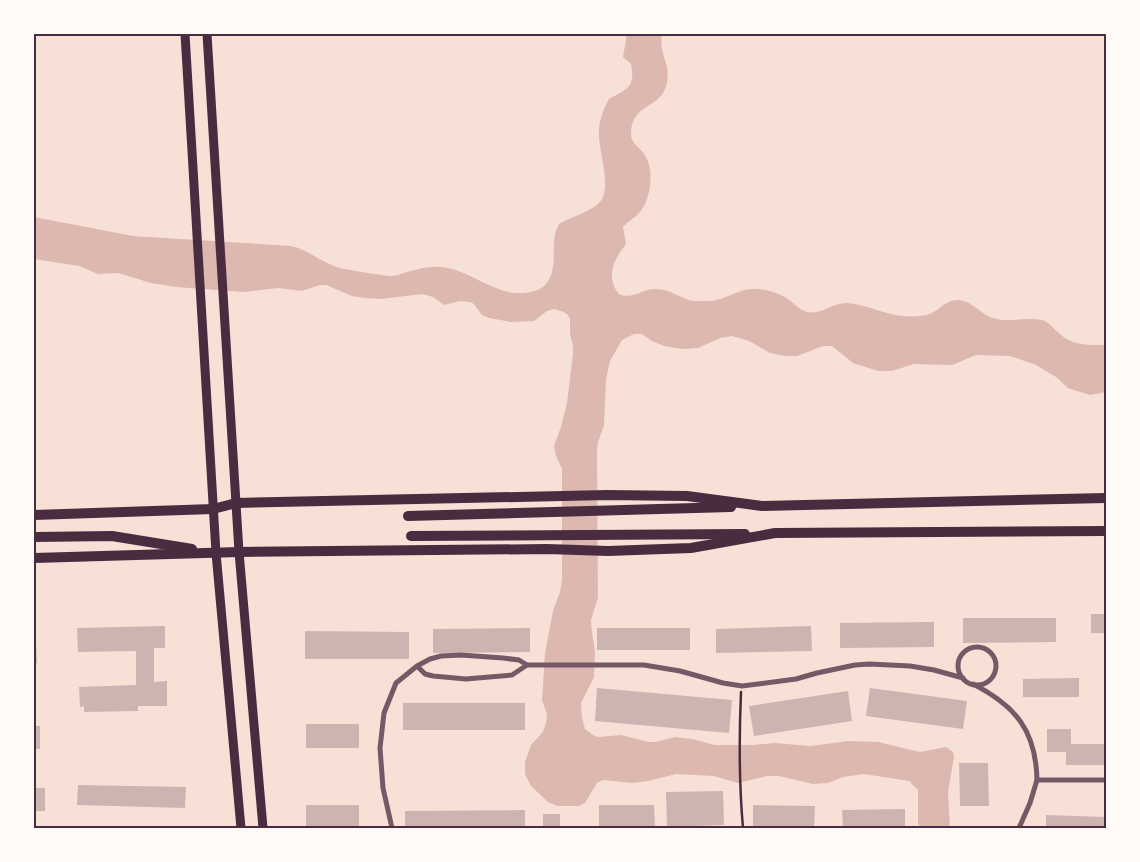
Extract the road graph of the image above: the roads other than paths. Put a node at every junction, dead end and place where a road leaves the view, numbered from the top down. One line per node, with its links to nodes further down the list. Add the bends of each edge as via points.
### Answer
1 (185, 34): 6 (main road)
2 (207, 34): 4 (main road)
3 (1106, 498): 5 (main road)
4 (236, 502): 5 (main road, via 607,494 687,496); 6 (main road); 13 (main road)
5 (762, 506): 8 (main road)
6 (213, 509): 7 (main road); 14 (main road)
7 (34, 515)
8 (408, 516)
9 (1106, 531): 10 (main road)
10 (775, 534): 11 (main road); 13 (main road, via 690,548)
11 (411, 536)
12 (34, 537): 14 (main road, via 112,536)
13 (240, 552): 14 (main road); 23 (main road)
14 (216, 553): 15 (main road); 22 (main road)
15 (34, 558)
16 (527, 665): 17 (street, via 519,660 460,655 441,656); 17 (street, via 512,675 466,679 425,674); 18 (street, via 644,665 742,686 796,680 869,664 910,666)
17 (417, 666): 24 (street, via 396,683 382,725 383,788)
18 (963, 678): 19 (street); 19 (street, via 958,666 962,655 972,648 985,648 996,662 994,674 985,683)
19 (973, 684): 20 (street, via 998,698 1027,729 1037,764)
20 (1037, 780): 21 (street); 25 (street)
21 (1106, 780)
22 (241, 828)
23 (262, 828)
24 (392, 828)
25 (1019, 828)

